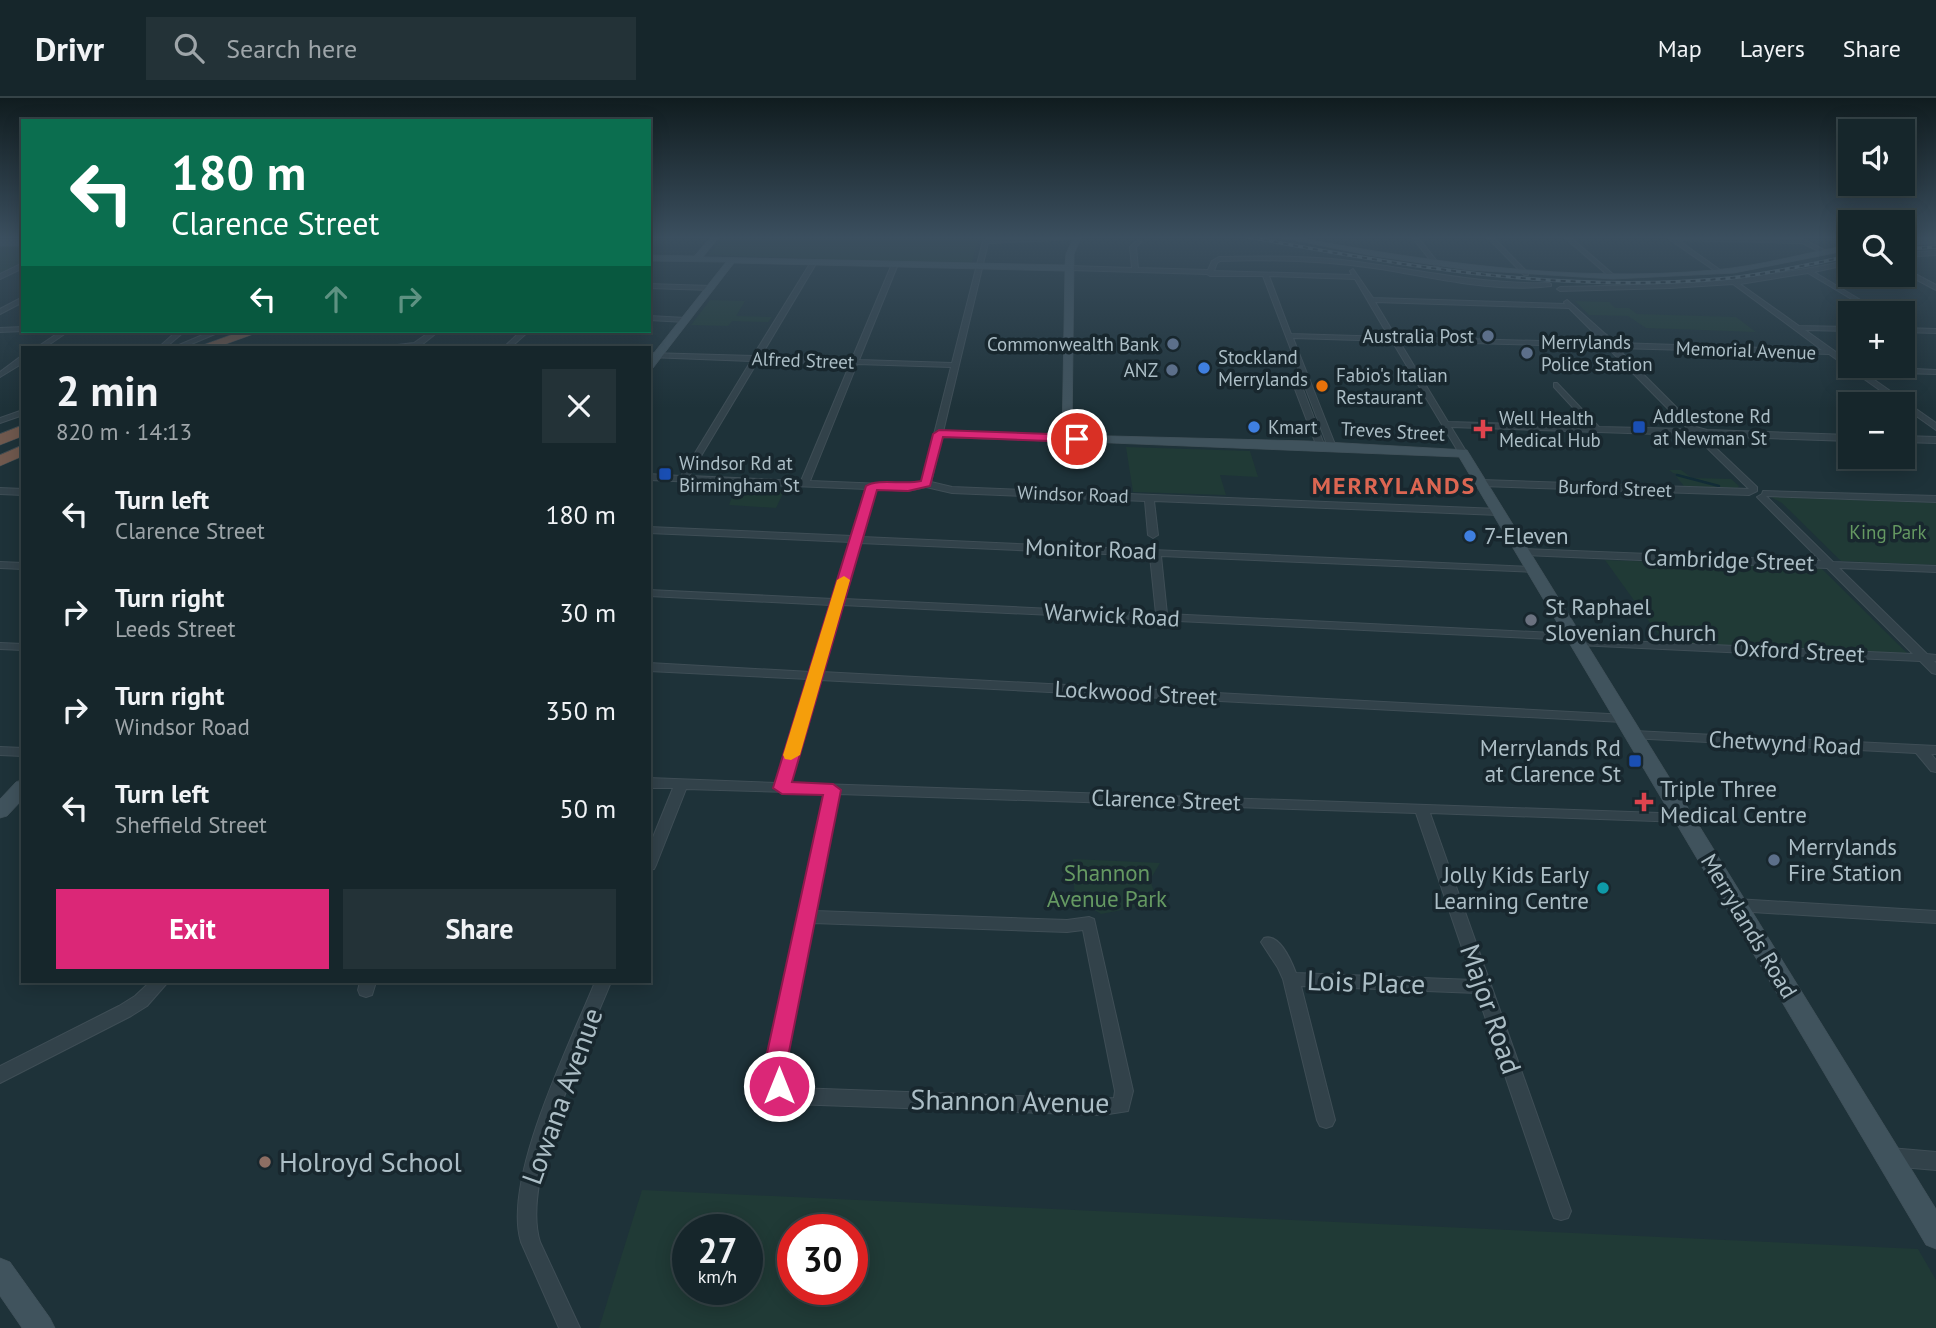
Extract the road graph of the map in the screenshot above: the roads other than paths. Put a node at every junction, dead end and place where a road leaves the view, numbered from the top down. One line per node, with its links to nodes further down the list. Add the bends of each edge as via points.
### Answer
1 (707, 293): 16 (main road)
2 (796, 293): 45 (street)
3 (883, 293): 47 (street)
4 (973, 293): 48 (street)
5 (1069, 293): 67 (main road)
6 (1264, 293): 73 (street)
7 (1271, 293): 31 (street)
8 (1368, 293): 12 (street, Merrylands Road)
9 (1559, 293): 13 (street)
10 (1749, 293): 17 (street)
11 (21, 300): 14 (street)
12 (1372, 300): 13 (street); 32 (street, Merrylands Road)
13 (1571, 306): 41 (street)
14 (0, 312)
15 (651, 318): 16 (street)
16 (686, 320): 43 (main road)
17 (1797, 328): 19 (street); 42 (street)
18 (21, 329): 20 (street)
19 (1838, 329)
20 (0, 330)
21 (1915, 330): 22 (street)
22 (1936, 331)
23 (62, 333): 33 (street)
24 (179, 333): 34 (street)
25 (213, 333): 35 (street)
26 (250, 333): 36 (highway)
27 (251, 333): 37 (highway)
28 (267, 333): 38 (highway)
29 (432, 333): 39 (street)
30 (523, 333): 40 (street)
31 (1288, 336): 32 (street, Memorial Avenue); 73 (street)
32 (1396, 340): 41 (street, Memorial Avenue); 59 (street, Merrylands Road)
33 (42, 346)
34 (164, 346)
35 (182, 346)
36 (208, 346)
37 (221, 346)
38 (237, 346)
39 (407, 346)
40 (508, 346)
41 (1611, 346): 42 (street, Memorial Avenue); 63 (street)
42 (1831, 352): 44 (street)
43 (654, 355): 45 (street, Alfred Street)
44 (1838, 357)
45 (757, 359): 47 (street, Alfred Street); 79 (street)
46 (21, 360): 51 (street)
47 (856, 362): 48 (street, Alfred Street); 81 (street)
48 (956, 365): 65 (street)
49 (1915, 371): 50 (street)
50 (1936, 372)
51 (0, 375)
52 (1868, 378): 55 (street)
53 (1557, 385): 61 (street)
54 (21, 413): 57 (street)
55 (1924, 418): 56 (street); 60 (street)
56 (1936, 419)
57 (0, 421)
58 (21, 422): 62 (highway)
59 (1446, 424): 61 (street); 76 (street, Merrylands Road)
60 (1936, 427)
61 (1597, 429): 63 (street)
62 (0, 430)
63 (1691, 430): 66 (street)
64 (21, 431): 71 (highway)
65 (939, 434): 67 (street, Treves Street); 82 (street)
66 (1704, 435): 68 (street); 86 (street)
67 (1066, 438): 73 (main road, Treves Street)
68 (1838, 438)
69 (21, 439): 74 (highway)
70 (1915, 439): 72 (street)
71 (0, 440)
72 (1936, 440)
73 (1326, 447): 76 (main road, Treves Street)
74 (0, 448)
75 (21, 451): 77 (highway)
76 (1463, 453): 80 (main road, Merrylands Road)
77 (0, 461)
78 (651, 477): 79 (street, Windsor Road)
79 (683, 479): 81 (street, Windsor Road)
80 (1481, 483): 86 (street, Burford Street); 89 (main road, Merrylands Road)
81 (804, 484): 83 (street, Windsor Road)
82 (926, 484): 83 (street, Windsor Road); 87 (street, Windsor Road, via 952,490)
83 (872, 486): 92 (street)
84 (0, 491): 85 (street)
85 (21, 492)
86 (1758, 493): 88 (street, Burford Street); 95 (street)
87 (1149, 497): 89 (street, Windsor Road); 91 (street)
88 (1936, 499)
89 (1499, 512): 93 (main road, Merrylands Road)
90 (651, 530): 92 (street, Monitor Road)
91 (1153, 535)
92 (856, 540): 94 (street, Monitor Road); 101 (street)
93 (1523, 551): 95 (street, Cambridge Street); 98 (main road, Merrylands Road)
94 (1155, 552): 98 (street, Monitor Road); 102 (street)
95 (1828, 564): 99 (street, Cambridge Street); 106 (street)
96 (0, 565): 97 (street)
97 (21, 566)
98 (1534, 569): 103 (main road, Merrylands Road)
99 (1936, 569)
100 (651, 593): 101 (street, Warwick Road)
101 (837, 601): 102 (street, Warwick Road); 110 (street)
102 (1162, 618): 103 (street, Warwick Road)
103 (1576, 639): 106 (street, Oxford Street); 111 (main road, Merrylands Road)
104 (0, 646): 105 (street)
105 (21, 647)
106 (1923, 657): 107 (street, Oxford Street); 109 (street)
107 (1936, 658)
108 (651, 667): 110 (street, Lockwood Street)
109 (1936, 670)
110 (814, 677): 111 (street, Lockwood Street); 120 (street)
111 (1623, 718): 112 (main road, Merrylands Road)
112 (1634, 735): 113 (street, Chetwynd Road); 125 (main road, Merrylands Road)
113 (1919, 749): 114 (street, Chetwynd Road); 117 (street)
114 (1936, 750)
115 (0, 751): 116 (street)
116 (21, 752)
117 (1936, 768)
118 (651, 783): 119 (street, Clarence Street)
119 (681, 785): 120 (street, Clarence Street); 126 (street)
120 (782, 788): 121 (street, Clarence Street)
121 (833, 790): 123 (street, Clarence Street); 128 (street, Shannon Avenue)
122 (21, 792): 124 (main road)
123 (1421, 808): 125 (street, Clarence Street); 134 (street, Major Road)
124 (0, 811)
125 (1683, 817): 127 (main road, Merrylands Road)
126 (651, 860)
127 (1737, 905): 129 (street); 137 (main road, Merrylands Road)
128 (808, 917): 128 (street, Shannon Avenue, via 775,1067 779,1086 792,1096 1122,1105 1124,1091 1089,923)
129 (1936, 917)
130 (1269, 942): 131 (street, Lois Place)
131 (1291, 979): 134 (street, Lois Place); 136 (street, Lois Place)
132 (159, 983): 135 (street, via 125,1011)
133 (603, 983): 143 (street, Lowana Avenue, via 538,1147 526,1191 526,1228)
134 (1484, 987): 139 (street, Major Road)
135 (0, 1075)
136 (1326, 1120)
137 (1889, 1157): 138 (street); 140 (main road, Merrylands Road)
138 (1936, 1161)
139 (1561, 1210)
140 (1936, 1235)
141 (0, 1272): 142 (main road)
142 (40, 1328)
143 (570, 1328)

